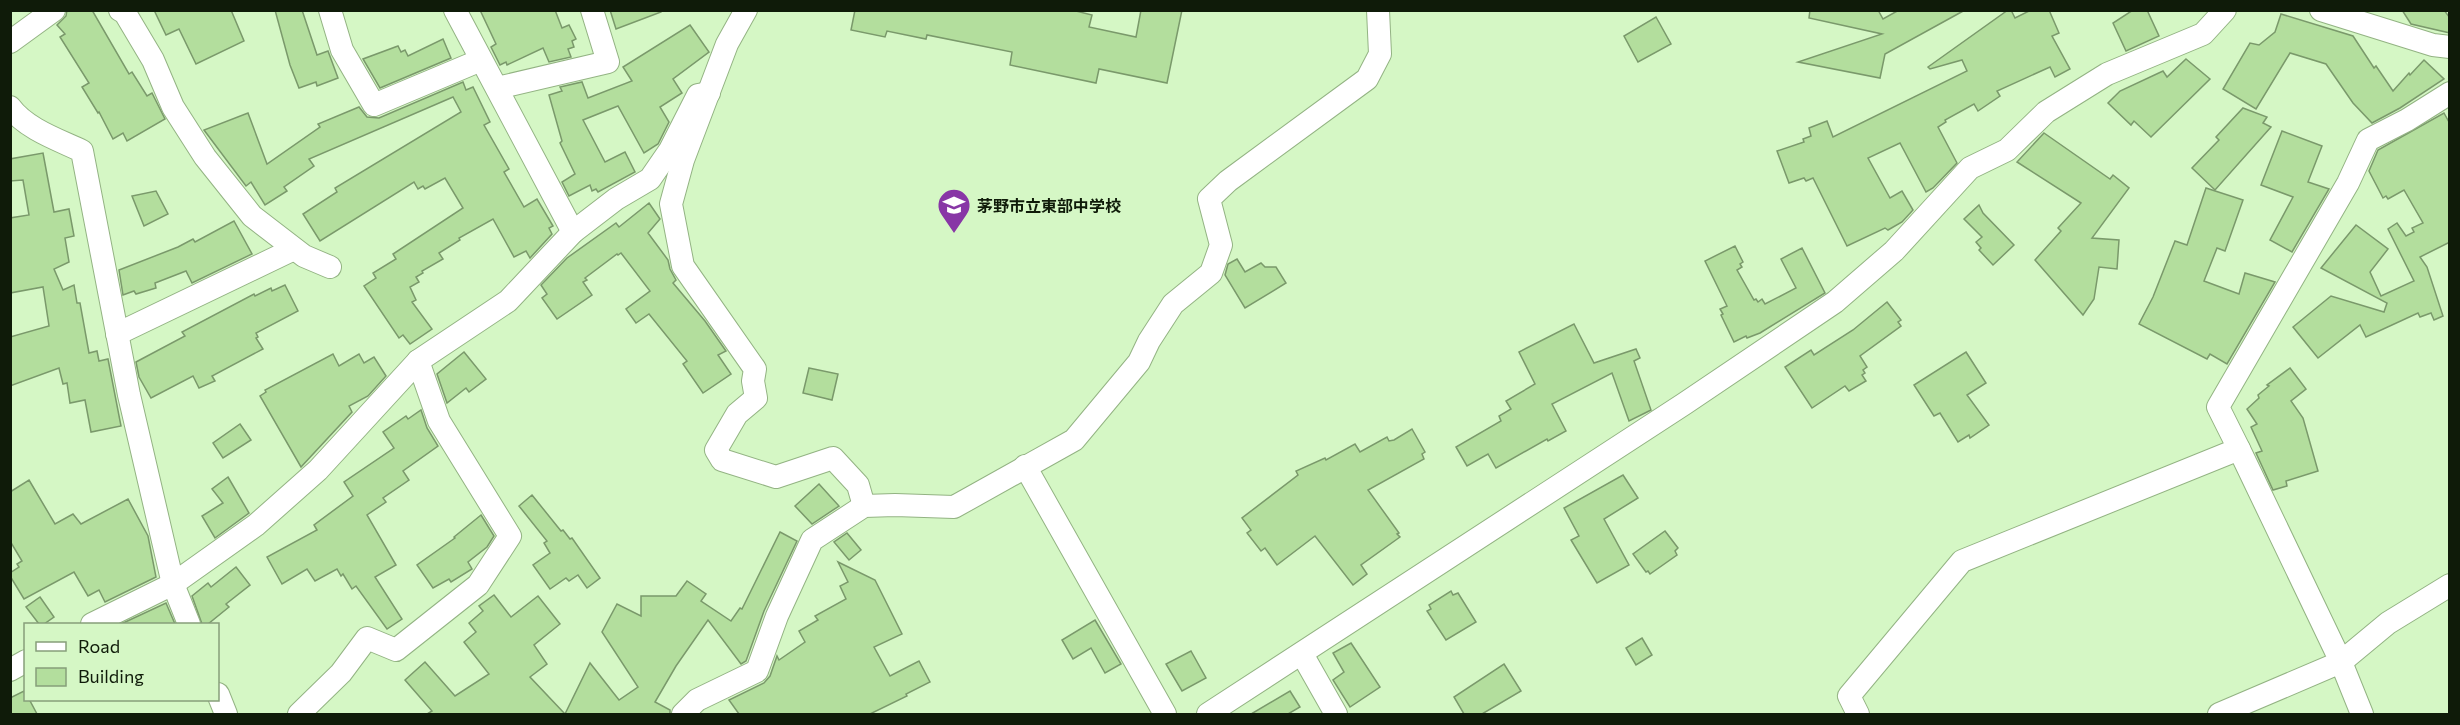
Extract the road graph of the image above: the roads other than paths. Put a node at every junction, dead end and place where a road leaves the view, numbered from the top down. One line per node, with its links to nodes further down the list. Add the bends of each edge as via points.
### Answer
1 (54, 10): 10 (street)
2 (120, 10): 18 (street, via 153,60 173,107 205,157 252,216)
3 (330, 10): 12 (street, via 342,50 374,105)
4 (455, 10): 12 (street)
5 (592, 10): 13 (street, via 608,62)
6 (746, 10): 14 (street, via 727,44)
7 (1378, 10): 23 (street, via 1380,54 1367,79 1209,199 1221,244 1211,273 1173,304 1139,362 1074,440)
8 (2225, 10): 29 (street, via 2203,34 2107,74 2046,112 2007,150 1970,168 1894,251 1835,302)
9 (2320, 10): 11 (street)
10 (10, 42)
11 (2450, 47)
12 (481, 60): 13 (street)
13 (496, 88): 17 (street)
14 (709, 93): 17 (street, via 698,95 650,179 615,199); 24 (street, via 671,204 683,266 755,369 756,398 737,414 716,450 722,460 776,477 833,458 858,484)
15 (2450, 93): 22 (street, via 2368,140 2349,183 2218,407)
16 (10, 107): 20 (street, via 42,132 82,152)
17 (573, 232): 21 (street, via 508,301)
18 (294, 249): 19 (street); 20 (street)
19 (330, 267)
20 (117, 334): 25 (street)
21 (418, 361): 25 (street, via 309,478 256,525); 35 (street, via 439,421 510,536 478,585 396,650 367,638 341,673)
22 (2239, 449): 31 (street); 40 (street, via 1962,561 1849,696)
23 (1025, 466): 24 (street, via 954,507); 37 (street)
24 (864, 506): 36 (street, via 812,540 757,671 697,700)
25 (173, 584): 27 (street); 28 (street)
26 (2450, 585): 31 (street, via 2388,623)
27 (94, 623)
28 (189, 623)
29 (1302, 654): 38 (street); 39 (street)
30 (24, 662): 32 (street)
31 (2341, 662): 41 (street); 42 (street)
32 (10, 670)
33 (219, 696): 34 (street)
34 (226, 714)
35 (299, 714)
36 (683, 714)
37 (1165, 714)
38 (1208, 714)
39 (1336, 714)
40 (1858, 714)
41 (2219, 714)
42 (2362, 714)

